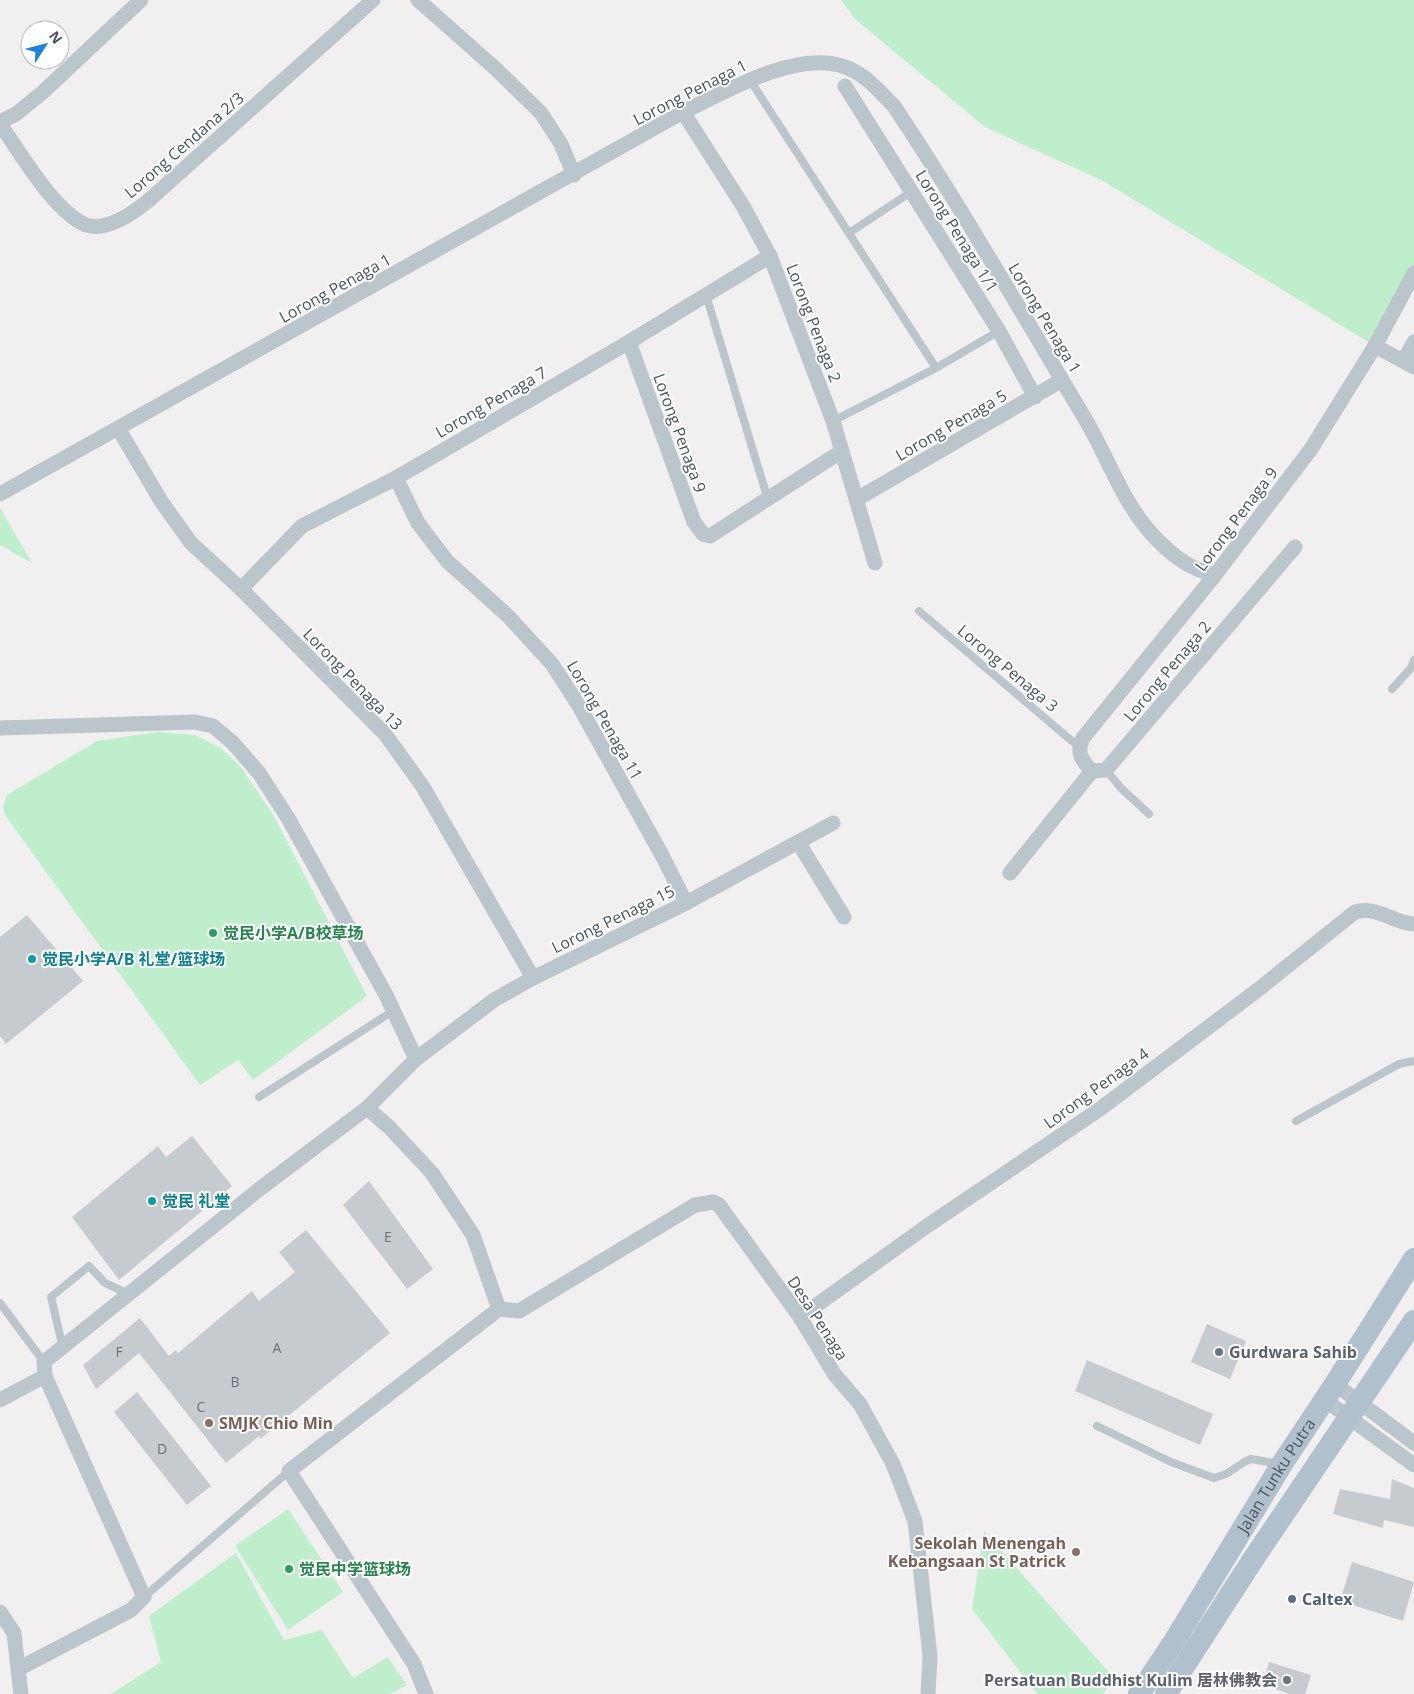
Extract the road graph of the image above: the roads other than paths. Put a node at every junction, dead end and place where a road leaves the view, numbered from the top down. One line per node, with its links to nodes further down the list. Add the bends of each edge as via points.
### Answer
1 (141, 0): 7 (street, via 43,92)
2 (373, 0): 7 (street, Lorong Cendana 2/3, via 125,219 87,225 68,212 55,201)
3 (418, 0): 8 (street, via 541,113 561,144)
4 (750, 80): 6 (street, Lorong Penaga 1); 10 (lane); 20 (street, Lorong Penaga 1, via 793,66 825,63 840,65 869,80 894,106 914,136)
5 (845, 86): 9 (street, Lorong Penaga 1/1)
6 (683, 112): 8 (street, Lorong Penaga 1); 11 (street, Lorong Penaga 2, via 743,206)
7 (0, 123)
8 (574, 175): 23 (street, Lorong Penaga 1)
9 (911, 192): 10 (lane); 14 (street, Lorong Penaga 1/1)
10 (850, 233): 19 (lane)
11 (770, 256): 13 (street, Lorong Penaga 7); 22 (street, Lorong Penaga 2)
12 (1414, 273): 17 (street, Lorong Penaga 9)
13 (706, 295): 15 (street, Lorong Penaga 7); 28 (lane)
14 (998, 331): 19 (lane); 21 (street, Lorong Penaga 1/1)
15 (629, 342): 25 (street, Lorong Penaga 7); 28 (street, Lorong Penaga 9, via 694,522 703,534 710,536)
16 (1414, 342): 18 (street)
17 (1375, 346): 18 (street); 31 (street, Lorong Penaga 9, via 1311,449)
18 (1409, 364)
19 (936, 368): 22 (lane)
20 (1062, 380): 21 (street, Lorong Penaga 5); 31 (street, Lorong Penaga 1, via 1124,495 1150,532 1178,560 1199,572)
21 (1035, 397): 27 (street, Lorong Penaga 5)
22 (833, 421): 24 (street, Lorong Penaga 2)
23 (118, 428): 26 (street, Lorong Penaga 1); 32 (street, Lorong Penaga 13, via 161,501 191,543)
24 (842, 450): 27 (street, Lorong Penaga 2); 28 (street)
25 (396, 478): 32 (street, Lorong Penaga 7, via 302,526); 43 (street, Lorong Penaga 11, via 418,523 447,561 508,616 552,664 584,715)
26 (0, 494)
27 (857, 499): 30 (street, Lorong Penaga 2)
28 (768, 500)
29 (1295, 547): 38 (street, Lorong Penaga 2)
30 (875, 563)
31 (1215, 575): 37 (street, Lorong Penaga 9)
32 (241, 589): 46 (street, Lorong Penaga 13, via 385,734 428,794)
33 (919, 611): 37 (lane, Lorong Penaga 3)
34 (1414, 660): 35 (lane)
35 (1392, 689)
36 (0, 728): 47 (street, via 195,722 213,726 259,773 288,818)
37 (1079, 747): 38 (street, via 1082,759)
38 (1099, 770): 39 (lane); 42 (street, Lorong Penaga 2)
39 (1149, 814)
40 (834, 823): 41 (street, Lorong Penaga 15)
41 (798, 842): 43 (street, Lorong Penaga 15); 44 (street)
42 (1010, 873)
43 (686, 903): 46 (street, Lorong Penaga 15)
44 (844, 918)
45 (1414, 924): 57 (street, Lorong Penaga 4, via 1362,910 1355,912 1100,1109)
46 (533, 978): 48 (street, Lorong Penaga 15, via 494,1000)
47 (393, 1011): 48 (street); 50 (lane)
48 (416, 1059): 51 (street, Lorong Penaga 15)
49 (1414, 1061): 52 (lane, via 1399,1064)
50 (259, 1097)
51 (367, 1108): 54 (street, Lorong Penaga 15); 56 (street, via 432,1173 473,1235)
52 (1296, 1122)
53 (1414, 1259): 62 (main road, Jalan Tunku Putra)
54 (129, 1294): 59 (street, Lorong Penaga 15); 59 (lane, via 105,1283 89,1266 51,1297)
55 (0, 1303): 60 (lane)
56 (499, 1309): 57 (street, Desa Penaga, via 519,1311 695,1205 713,1202 719,1205); 72 (street)
57 (800, 1317): 78 (street, Desa Penaga, via 834,1375 860,1404 893,1464 915,1521 930,1656)
58 (1414, 1320): 61 (main road, Jalan Tunku Putra)
59 (63, 1348): 60 (street, Lorong Penaga 15)
60 (45, 1369): 63 (street, Lorong Penaga 15); 73 (street)
61 (1377, 1377): 64 (main road, Jalan Tunku Putra); 65 (street, via 1374,1394)
62 (1330, 1392): 64 (street); 70 (main road, Jalan Tunku Putra)
63 (0, 1400)
64 (1355, 1410): 65 (street); 67 (street); 68 (main road, Jalan Tunku Putra)
65 (1386, 1422): 69 (street)
66 (1097, 1426): 70 (lane, via 1171,1462 1214,1478 1252,1460)
67 (1376, 1437): 68 (street, via 1359,1433); 71 (street)
68 (1334, 1442): 80 (main road, Jalan Tunku Putra)
69 (1414, 1443)
70 (1282, 1464): 79 (main road, Jalan Tunku Putra)
71 (1414, 1465)
72 (289, 1471): 73 (lane); 77 (street, via 414,1664)
73 (144, 1597): 75 (street, via 131,1610)
74 (0, 1612): 75 (street, via 14,1633)
75 (20, 1668): 76 (street)
76 (22, 1694)
77 (426, 1694)
78 (928, 1694)
79 (1139, 1694)
80 (1166, 1694)

